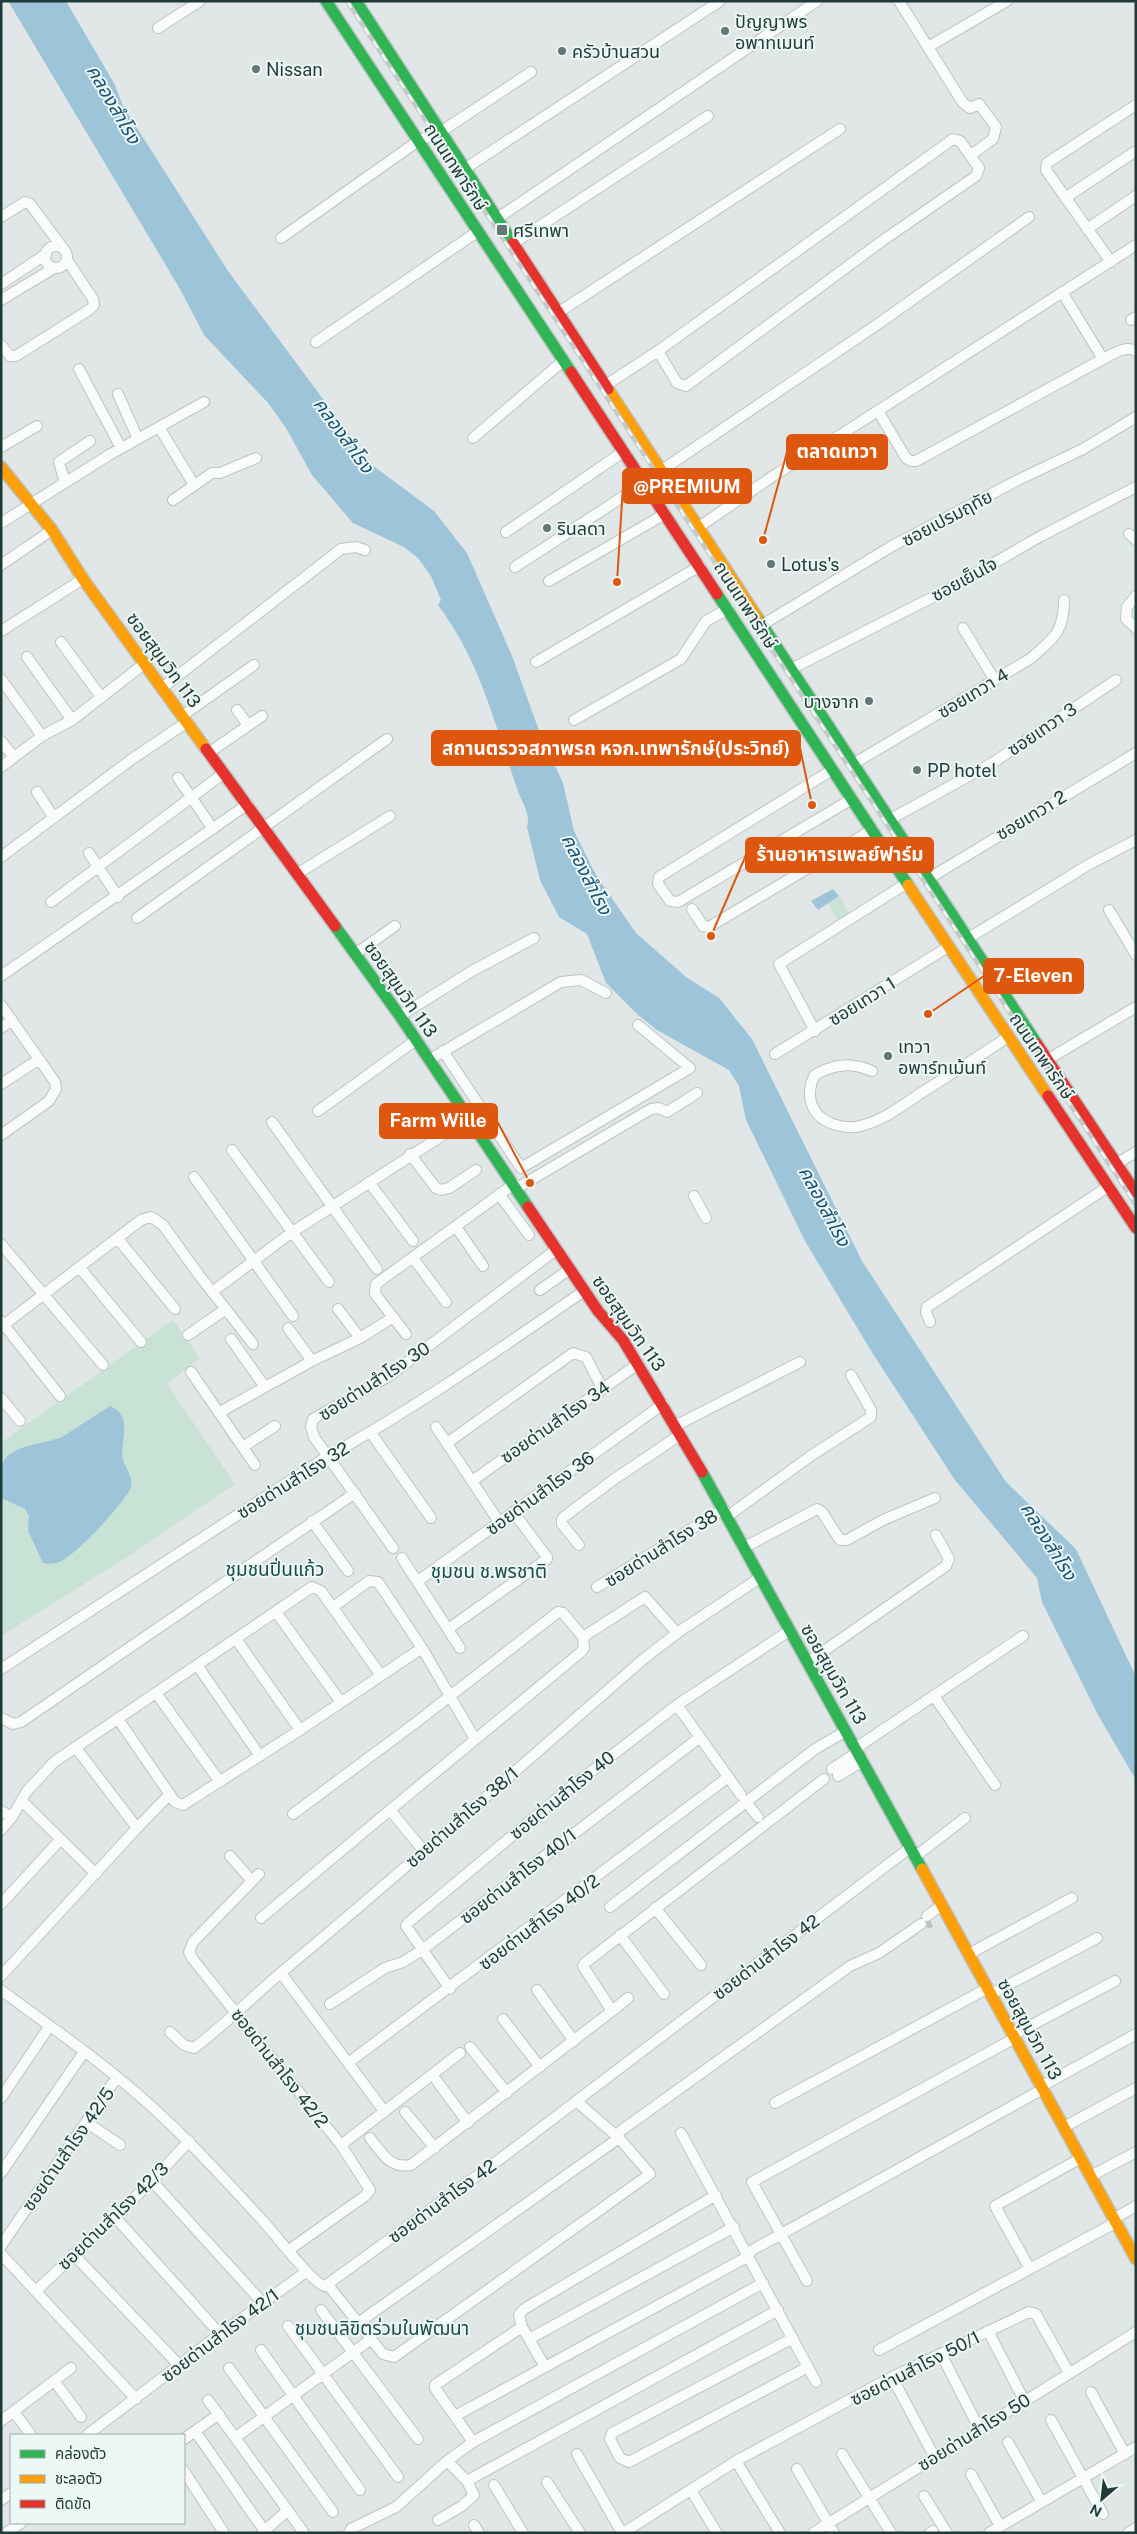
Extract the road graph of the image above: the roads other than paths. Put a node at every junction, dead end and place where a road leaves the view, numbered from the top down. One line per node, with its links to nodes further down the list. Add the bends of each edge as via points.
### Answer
1 (200, 1): 8 (street)
2 (326, 1): 15 (main road, ถนนเทพารักษ์)
3 (356, 1): 14 (main road, ถนนเทพารักษ์)
4 (720, 1): 18 (street)
5 (817, 1): 23 (street)
6 (899, 1): 9 (street)
7 (1007, 1): 9 (street)
8 (158, 28)
9 (928, 47): 17 (street, via 963,103 970,108 979,104 996,127 993,139)
10 (531, 72): 14 (street)
11 (1136, 105): 20 (street, via 1047,163 1046,170)
12 (708, 116): 27 (street)
13 (840, 129): 37 (street)
14 (442, 131): 15 (street); 18 (main road, ถนนเทพารักษ์)
15 (418, 141): 25 (main road, ถนนเทพารักษ์); 26 (street)
16 (1136, 151): 20 (street)
17 (971, 155): 40 (street, via 960,141 953,139); 40 (street, via 979,168 976,176 686,386 677,383)
18 (466, 168): 23 (main road, ถนนเทพารักษ์)
19 (1136, 196): 24 (street)
20 (1065, 198): 24 (street)
21 (1, 216): 29 (street, via 25,202 30,204)
22 (1030, 217): 60 (street)
23 (498, 218): 27 (main road, ถนนเทพารักษ์)
24 (1087, 228): 32 (street)
25 (477, 232): 38 (street); 43 (main road, ถนนเทพารักษ์)
26 (281, 238)
27 (514, 243): 37 (main road, ถนนเทพารักษ์)
28 (1136, 245): 32 (street)
29 (62, 247): 30 (street, via 51,247); 31 (street)
30 (46, 254): 33 (street, via 47,263); 34 (street)
31 (67, 260): 33 (street, via 63,266); 39 (street, via 94,305 16,356 10,356)
32 (1111, 262): 35 (street)
33 (54, 268): 36 (street)
34 (1, 284)
35 (1062, 292): 42 (street); 48 (street)
36 (1, 300)
37 (559, 312): 45 (main road, ถนนเทพารักษ์)
38 (316, 342)
39 (1, 346)
40 (658, 351): 45 (street)
41 (1136, 352): 42 (street, via 1131,348 1125,349)
42 (1103, 359): 48 (street, via 916,461 906,458)
43 (563, 361): 52 (street); 57 (main road, ถนนเทพารักษ์)
44 (79, 369): 56 (street)
45 (606, 385): 60 (main road, ถนนเทพารักษ์)
46 (118, 394): 53 (street)
47 (204, 402): 51 (street)
48 (878, 411): 69 (street, via 773,476)
49 (1136, 417): 81 (street, ซอยเปรมฤทัย, via 1083,449 892,546)
50 (37, 426): 55 (street)
51 (159, 427): 53 (street); 63 (street)
52 (474, 438)
53 (138, 439): 56 (street)
54 (90, 440): 61 (street, via 59,462)
55 (1, 447)
56 (121, 448): 61 (street)
57 (623, 452): 62 (main road, ถนนเทพารักษ์); 71 (street)
58 (256, 458): 63 (street, via 220,473 212,473)
59 (1, 467): 66 (main road, ซอยสุขุมวิท 113)
60 (662, 470): 69 (main road, ถนนเทพารักษ์)
61 (65, 483): 66 (street)
62 (644, 483): 67 (main road, ถนนเทพารักษ์); 75 (street)
63 (194, 486): 65 (street)
64 (1136, 487): 90 (street, ซอยเย็นใจ)
65 (174, 500)
66 (30, 505): 68 (street); 70 (main road, ซอยสุขุมวิท 113)
67 (665, 514): 74 (main road, ถนนเทพารักษ์); 77 (street)
68 (1, 523)
69 (699, 527): 81 (main road, ถนนเทพารักษ์)
70 (52, 530): 73 (street); 76 (main road, ซอยสุขุมวิท 113)
71 (506, 532)
72 (365, 550): 94 (street, via 356,547 341,549)
73 (1, 565)
74 (700, 566): 80 (main road, ถนนเทพารักษ์); 87 (street)
75 (515, 567)
76 (83, 579): 84 (street); 88 (main road, ซอยสุขุมวิท 113)
77 (549, 581)
78 (1136, 596): 83 (street, via 1127,606 1126,619)
79 (1064, 600): 92 (street, ซอยเทวา 4, via 1065,614 1055,638 1030,659)
80 (728, 609): 100 (street, via 706,621 681,658); 111 (main road, ถนนเทพารักษ์)
81 (762, 625): 90 (main road, ถนนเทพารักษ์)
82 (963, 628): 92 (street)
83 (1136, 628)
84 (1, 630)
85 (61, 642): 95 (street)
86 (26, 657): 99 (street)
87 (536, 662)
88 (144, 664): 94 (main road, ซอยสุขุมวิท 113); 95 (street)
89 (254, 665): 98 (street)
90 (791, 669): 108 (main road, ถนนเทพารักษ์)
91 (1, 679): 102 (street)
92 (994, 679): 108 (street, ซอยเทวา 4)
93 (1116, 680): 120 (street, ซอยเทวา 3, via 994,762)
94 (162, 688): 98 (main road, ซอยสุขุมวิท 113)
95 (101, 697): 99 (street)
96 (237, 710): 101 (street)
97 (262, 716): 101 (street)
98 (184, 719): 105 (main road, ซอยสุขุมวิท 113); 119 (street)
99 (72, 720): 102 (street)
100 (574, 720)
101 (248, 725): 105 (street)
102 (42, 736): 107 (street)
103 (387, 739): 121 (street)
104 (1, 741): 107 (street)
105 (210, 752): 112 (main road, ซอยสุขุมวิท 113)
106 (1133, 754): 109 (street); 129 (street, ซอยเทวา 2)
107 (14, 757): 110 (street)
108 (853, 764): 120 (main road, ถนนเทพารักษ์)
109 (1136, 765)
110 (1, 767)
111 (832, 770): 116 (main road, ถนนเทพารักษ์); 116 (street, via 660,877 658,884 670,901 678,902)
112 (224, 772): 115 (street); 117 (main road, ซอยสุขุมวิท 113)
113 (178, 778): 115 (street)
114 (37, 792): 119 (street)
115 (192, 798): 122 (street); 127 (street)
116 (852, 799): 123 (main road, ถนนเทพารักษ์)
117 (248, 804): 121 (main road, ซอยสุขุมวิท 113); 122 (street)
118 (390, 816): 128 (street)
119 (54, 818): 126 (street)
120 (889, 820): 129 (main road, ถนนเทพารักษ์)
121 (264, 826): 128 (main road, ซอยสุขุมวิท 113); 135 (street)
122 (213, 829): 131 (street)
123 (872, 830): 130 (main road, ถนนเทพารักษ์); 133 (street, via 710,927 703,926)
124 (1136, 840): 138 (street, via 1088,865)
125 (89, 853): 127 (street)
126 (1, 857)
127 (100, 868): 131 (street); 132 (street)
128 (297, 874): 140 (main road, ซอยสุขุมวิท 113)
129 (928, 879): 138 (main road, ถนนเทพารักษ์)
130 (907, 883): 139 (main road, ถนนเทพารักษ์); 150 (street, via 779,964)
131 (118, 897): 142 (street)
132 (52, 902)
133 (692, 909)
134 (1109, 910): 141 (street)
135 (137, 918)
136 (396, 926): 140 (street)
137 (534, 938): 146 (street, via 472,971)
138 (967, 939): 157 (main road, ถนนเทพารักษ์)
139 (948, 947): 150 (street, ซอยเทวา 1); 151 (main road, ถนนเทพารักษ์)
140 (355, 954): 146 (main road, ซอยสุขุมวิท 113)
141 (1136, 954)
142 (1, 976)
143 (606, 993): 153 (street, via 581,980 562,982)
144 (1, 1005): 147 (street)
145 (1136, 1007): 157 (street)
146 (400, 1016): 152 (main road, ซอยสุขุมวิท 113)
147 (12, 1020): 149 (street); 155 (street)
148 (638, 1025): 153 (street, via 690,1068 522,1168)
149 (1, 1028)
150 (815, 1031): 154 (street, ซอยเทวา 1)
151 (1008, 1037): 158 (street, via 886,1115 863,1126 843,1128 825,1120 814,1110 810,1090 815,1075 836,1065); 173 (main road, ถนนเทพารักษ์)
152 (416, 1040): 156 (main road, ซอยสุขุมวิท 113); 161 (street)
153 (443, 1051): 156 (street)
154 (775, 1054)
155 (38, 1060): 159 (street); 164 (street, via 55,1082 54,1094)
156 (429, 1060): 162 (main road, ซอยสุขุมวิท 113)
157 (1047, 1060): 168 (main road, ถนนเทพารักษ์)
158 (872, 1071)
159 (1, 1084)
160 (697, 1093): 172 (street, via 667,1112 651,1109)
161 (318, 1111)
162 (468, 1119): 167 (street); 172 (main road, ซอยสุขุมวิท 113)
163 (272, 1122): 177 (street)
164 (1, 1135)
165 (232, 1150): 181 (street)
166 (1136, 1152): 168 (street)
167 (410, 1154): 169 (street, via 441,1190); 171 (street)
168 (1116, 1164): 174 (main road, ถนนเทพารักษ์)
169 (476, 1170)
170 (194, 1176): 188 (street)
171 (370, 1182): 177 (street); 184 (street)
172 (515, 1186): 175 (street); 186 (main road, ซอยสุขุมวิท 113)
173 (1109, 1186): 180 (main road, ถนนเทพารักษ์); 204 (street, via 927,1307)
174 (1136, 1193)
175 (500, 1194): 179 (street); 182 (street)
176 (694, 1196): 178 (street)
177 (333, 1207): 181 (street); 191 (street)
178 (706, 1218)
179 (456, 1227): 187 (street); 189 (street)
180 (1136, 1228)
181 (291, 1233): 188 (street); 193 (street)
182 (529, 1234)
183 (118, 1239): 190 (street); 196 (street, via 141,1220 151,1217 158,1220); 199 (street)
184 (413, 1241)
185 (1, 1244): 197 (street)
186 (557, 1250): 192 (main road, ซอยสุขุมวิท 113); 232 (street, ซอยด่านสำโรง 30, via 388,1376 313,1420 310,1426 314,1437)
187 (413, 1258): 198 (street); 203 (street, via 385,1277 375,1289 375,1294)
188 (253, 1260): 196 (street); 202 (street)
189 (483, 1266)
190 (80, 1268): 197 (street); 211 (street)
191 (377, 1269)
192 (570, 1269): 194 (street); 195 (main road, ซอยสุขุมวิท 113)
193 (328, 1282)
194 (540, 1290)
195 (584, 1290): 215 (main road, ซอยสุขุมวิท 113); 229 (street, ซอยด่านสำโรง 32, via 490,1356)
196 (212, 1292): 200 (street)
197 (45, 1296): 205 (street); 216 (street)
198 (446, 1302)
199 (175, 1308)
200 (226, 1309): 208 (street); 212 (street)
201 (338, 1309): 209 (street)
202 (293, 1316)
203 (392, 1318): 207 (street); 209 (street)
204 (930, 1322)
205 (2, 1324): 221 (street)
206 (288, 1328): 213 (street)
207 (406, 1334)
208 (188, 1335)
209 (360, 1338): 213 (street)
210 (231, 1339): 219 (street)
211 (141, 1342)
212 (253, 1344)
213 (312, 1361): 219 (street)
214 (800, 1362): 228 (street)
215 (638, 1364): 220 (street, ซอยด่านสำโรง 34); 223 (main road, ซอยสุขุมวิท 113)
216 (103, 1365)
217 (191, 1372): 224 (street)
218 (851, 1375): 237 (street, ซอยด่านสำโรง 38, via 871,1410 871,1417)
219 (265, 1387): 224 (street)
220 (602, 1388): 230 (street, via 586,1357 573,1354); 234 (street, ซอยด่านสำโรง 34)
221 (60, 1396)
222 (1, 1398): 225 (street)
223 (663, 1404): 228 (main road, ซอยสุขุมวิท 113); 238 (street, ซอยด่านสำโรง 36)
224 (220, 1412): 231 (street)
225 (20, 1421)
226 (275, 1426): 231 (street)
227 (436, 1427): 230 (street)
228 (678, 1430): 237 (main road, ซอยสุขุมวิท 113); 243 (street, via 562,1519 562,1524)
229 (370, 1433): 232 (street, ซอยด่านสำโรง 32); 239 (street)
230 (447, 1443): 234 (street)
231 (243, 1447): 233 (street)
232 (328, 1456): 235 (street, ซอยด่านสำโรง 30); 263 (street, ซอยด่านสำโรง 32)
233 (254, 1465)
234 (472, 1481): 241 (street)
235 (355, 1493): 240 (street); 245 (street, ซอยด่านสำโรง 30)
236 (935, 1498): 244 (street, via 883,1520 848,1540 840,1540 817,1509)
237 (726, 1512): 244 (main road, ซอยสุขุมวิท 113); 250 (street, ซอยด่านสำโรง 38)
238 (514, 1513): 241 (street, ซอยด่านสำโรง 36); 253 (street, via 546,1559)
239 (431, 1518)
240 (312, 1521): 247 (street); 270 (street, via 21,1722 13,1724)
241 (499, 1522): 249 (street, ซอยด่านสำโรง 36)
242 (936, 1535): 261 (street, via 950,1560 946,1566)
243 (579, 1545)
244 (745, 1547): 248 (main road, ซอยสุขุมวิท 113)
245 (393, 1548)
246 (402, 1558): 249 (street)
247 (348, 1571)
248 (761, 1577): 254 (main road, ซอยสุขุมวิท 113); 255 (street, ซอยด่านสำโรง 38/1)
249 (418, 1581): 253 (street)
250 (597, 1587)
251 (333, 1607): 252 (street, via 316,1587 306,1590); 259 (street, via 373,1580 383,1588); 264 (street)
252 (276, 1612): 258 (street); 268 (street)
253 (448, 1629): 260 (street)
254 (789, 1631): 261 (main road, ซอยสุขุมวิท 113); 269 (street, ซอยด่านสำโรง 40)
255 (677, 1633): 257 (street, via 645,1597); 294 (street, ซอยด่านสำโรง 38/1)
256 (1023, 1636): 266 (street)
257 (583, 1637): 267 (street, via 567,1615 558,1612); 275 (street, via 581,1652)
258 (236, 1639): 262 (street); 272 (street)
259 (422, 1648): 264 (street); 267 (street)
260 (460, 1648)
261 (808, 1662): 273 (main road, ซอยสุขุมวิท 113)
262 (196, 1665): 265 (street); 278 (street)
263 (1, 1669)
264 (380, 1674): 268 (street)
265 (156, 1693): 271 (street); 280 (street)
266 (934, 1696): 277 (street); 281 (street)
267 (450, 1697): 275 (street); 287 (street)
268 (340, 1702): 272 (street)
269 (678, 1704): 274 (street); 306 (street, ซอยด่านสำโรง 40, via 561,1795 409,1922 406,1926)
270 (1, 1718)
271 (118, 1719): 276 (street); 282 (street)
272 (300, 1730): 278 (street)
273 (846, 1731): 277 (main road, ซอยสุขุมวิท 113); 283 (street)
274 (699, 1738): 279 (street); 306 (street, ซอยด่านสำโรง 40/1)
275 (475, 1739): 285 (street)
276 (76, 1748): 284 (street, via 54,1762); 291 (street)
277 (859, 1753): 295 (main road, ซอยสุขุมวิท 113); 301 (street)
278 (260, 1756): 280 (street)
279 (727, 1778): 283 (street); 312 (street, ซอยด่านสำโรง 40/2)
280 (220, 1782): 282 (street, via 183,1805 179,1805)
281 (996, 1785)
282 (170, 1794): 291 (street)
283 (744, 1799): 289 (street); 300 (street)
284 (22, 1801): 288 (street); 293 (street)
285 (390, 1810): 294 (street); 303 (street)
286 (1, 1811): 288 (street)
287 (293, 1814)
288 (12, 1817): 292 (street)
289 (758, 1817)
290 (965, 1818): 295 (street, ซอยด่านสำโรง 42)
291 (137, 1828): 297 (street)
292 (1, 1830)
293 (60, 1840): 297 (street); 299 (street)
294 (423, 1850): 309 (street, ซอยด่านสำโรง 38/1)
295 (914, 1852): 302 (main road, ซอยสุขุมวิท 113); 340 (street, ซอยด่านสำโรง 42)
296 (230, 1856): 320 (street, ซอยด่านสำโรง 42/2, via 255,1877 193,1942 189,1952)
297 (96, 1874): 310 (street)
298 (1072, 1898): 307 (street)
299 (1, 1904)
300 (610, 1907)
301 (655, 1908): 304 (street); 308 (street)
302 (944, 1909): 307 (main road, ซอยสุขุมวิท 113); 348 (street, via 879,1953 850,1966)
303 (261, 1918)
304 (620, 1935): 316 (street); 319 (street, via 583,1966)
305 (1097, 1938): 315 (street)
306 (422, 1950): 312 (street, ซอยด่านสำโรง 40); 318 (street, ซอยด่านสำโรง 40/1, via 385,1968)
307 (968, 1954): 315 (main road, ซอยสุขุมวิท 113)
308 (701, 1965)
309 (280, 1973): 320 (street, ซอยด่านสำโรง 38/1); 330 (street)
310 (1, 1976)
311 (1116, 1981): 325 (street)
312 (450, 1989): 330 (street, ซอยด่านสำโรง 40/2)
313 (1, 1990): 322 (street)
314 (537, 1990): 326 (street)
315 (989, 1991): 325 (main road, ซอยสุขุมวิท 113); 341 (street)
316 (664, 1994)
317 (628, 1998): 319 (street)
318 (330, 2004)
319 (612, 2011): 326 (street)
320 (236, 2013): 323 (street, ซอยด่านสำโรง 38/1, via 194,2048 184,2045); 352 (street, ซอยด่านสำโรง 42/2)
321 (503, 2019): 331 (street)
322 (49, 2027): 328 (street); 335 (street)
323 (170, 2032)
324 (1136, 2034): 336 (street)
325 (1014, 2036): 336 (main road, ซอยสุขุมวิท 113); 364 (street, via 752,2182)
326 (574, 2041): 331 (street)
327 (470, 2047): 338 (street)
328 (84, 2052): 333 (street); 356 (street)
329 (460, 2053): 342 (street)
330 (348, 2063): 342 (street)
331 (540, 2067): 338 (street)
332 (1, 2077): 335 (street)
333 (117, 2077): 344 (street, ซอยด่านสำโรง 42/5); 350 (street)
334 (437, 2081): 345 (street)
335 (11, 2084): 339 (street)
336 (1042, 2087): 346 (main road, ซอยสุขุมวิท 113); 364 (street, via 827,2210)
337 (1136, 2088): 346 (street)
338 (507, 2093): 345 (street)
339 (1, 2098)
340 (576, 2101): 348 (street); 375 (street, ซอยด่านสำโรง 42)
341 (775, 2103)
342 (384, 2111): 352 (street)
343 (405, 2112): 353 (street)
344 (86, 2122): 351 (street); 365 (street, ซอยด่านสำโรง 42/5)
345 (468, 2123): 353 (street)
346 (1064, 2127): 355 (main road, ซอยสุขุมวิท 113)
347 (681, 2133): 359 (street)
348 (617, 2137): 380 (street); 388 (street, via 650,2174 394,2357 383,2354)
349 (370, 2138): 353 (street, via 397,2166 411,2165)
350 (189, 2141): 358 (street, ซอยด่านสำโรง 42/3); 366 (street)
351 (120, 2145)
352 (341, 2145): 366 (street, ซอยด่านสำโรง 42/2, via 369,2186 368,2193)
353 (435, 2148)
354 (1136, 2152): 357 (street)
355 (1081, 2158): 357 (main road, ซอยสุขุมวิท 113); 371 (street, via 996,2203)
356 (1, 2173)
357 (1091, 2176): 362 (main road, ซอยสุขุมวิท 113)
358 (152, 2182): 361 (street, ซอยด่านสำโรง 42/3); 377 (street)
359 (716, 2195): 363 (street); 382 (street, via 524,2309 519,2315)
360 (1136, 2206): 362 (street)
361 (115, 2217): 368 (street, ซอยด่านสำโรง 42/3); 385 (street)
362 (1114, 2221): 370 (main road, ซอยสุขุมวิท 113); 371 (street)
363 (734, 2227): 369 (street); 387 (street)
364 (780, 2233): 369 (street); 373 (street)
365 (1, 2246)
366 (289, 2250): 372 (street)
367 (1, 2254): 376 (street)
368 (73, 2254): 376 (street, ซอยด่านสำโรง 42/3); 393 (street)
369 (748, 2254): 374 (street); 394 (street)
370 (1136, 2258)
371 (1030, 2269): 390 (street)
372 (306, 2272): 375 (street, via 320,2286); 377 (street, ซอยด่านสำโรง 42/1)
373 (807, 2281)
374 (763, 2283): 379 (street); 422 (street)
375 (328, 2285): 380 (street)
376 (36, 2291): 405 (street)
377 (262, 2302): 385 (street, ซอยด่านสำโรง 42/1)
378 (321, 2310): 391 (street)
379 (778, 2310): 386 (street); 436 (street)
380 (358, 2323): 388 (street)
381 (288, 2326): 399 (street)
382 (522, 2327): 387 (street); 411 (street, via 436,2382 434,2388)
383 (988, 2331): 392 (street, ซอยด่านสำโรง 50/1); 398 (street, ซอยด่านสำโรง 50/1, via 1033,2312); 407 (street)
384 (1136, 2332): 398 (street, ซอยด่านสำโรง 50)
385 (220, 2334): 393 (street, ซอยด่านสำโรง 42/1)
386 (793, 2338): 395 (street); 395 (street, via 612,2433 610,2439 620,2458 629,2462)
387 (529, 2339): 394 (street)
388 (370, 2340): 391 (street)
389 (261, 2350): 404 (street)
390 (879, 2350)
391 (353, 2352): 399 (street); 421 (street)
392 (941, 2354): 400 (street, ซอยด่านสำโรง 50/1); 415 (street)
393 (179, 2365): 405 (street, ซอยด่านสำโรง 42/1)
394 (545, 2367): 411 (street)
395 (808, 2367): 402 (street)
396 (71, 2368): 401 (street)
397 (229, 2368): 410 (street)
398 (1069, 2373): 407 (street, ซอยด่านสำโรง 50)
399 (323, 2374): 404 (street); 435 (street)
400 (892, 2378): 428 (street); 430 (street, ซอยด่านสำโรง 50/1)
401 (55, 2382): 408 (street); 412 (street)
402 (816, 2382)
403 (1091, 2392): 427 (street)
404 (294, 2395): 410 (street); 439 (street)
405 (136, 2399): 418 (street, ซอยด่านสำโรง 42/1)
406 (208, 2400): 409 (street)
407 (1025, 2402): 415 (street, ซอยด่านสำโรง 50)
408 (14, 2412): 414 (street); 417 (street)
409 (219, 2414): 416 (street); 419 (street)
410 (264, 2416): 419 (street); 445 (street)
411 (455, 2416): 422 (street)
412 (81, 2417)
413 (1051, 2420): 434 (street)
414 (1, 2421)
415 (979, 2428): 428 (street, ซอยด่านสำโรง 50)
416 (195, 2431): 420 (street); 453 (street)
417 (29, 2434)
418 (89, 2434)
419 (236, 2437): 444 (street)
420 (185, 2438)
421 (418, 2439)
422 (473, 2442): 429 (street)
423 (1008, 2442): 443 (street)
424 (1136, 2447): 427 (street)
425 (577, 2454): 460 (street)
426 (842, 2454): 442 (street)
427 (1125, 2454): 434 (street)
428 (934, 2456): 442 (street, ซอยด่านสำโรง 50)
429 (447, 2461): 436 (street); 457 (street, via 396,2507 351,2529)
430 (736, 2461): 440 (street); 462 (street)
431 (797, 2469): 448 (street)
432 (185, 2473): 455 (street)
433 (971, 2474): 450 (street)
434 (1084, 2477): 443 (street); 446 (street)
435 (398, 2478)
436 (468, 2481): 447 (street, via 473,2496)
437 (548, 2482): 459 (street)
438 (494, 2485): 458 (street)
439 (360, 2490)
440 (691, 2490): 451 (street); 461 (street)
441 (924, 2496): 466 (street)
442 (870, 2497): 448 (street, ซอยด่านสำโรง 50); 465 (street)
443 (1041, 2501): 450 (street)
444 (288, 2510): 453 (street); 456 (street)
445 (333, 2512)
446 (1103, 2514)
447 (438, 2520)
448 (828, 2523): 463 (street, ซอยด่านสำโรง 50); 464 (street)
449 (20, 2524): 454 (street)
450 (1000, 2526): 467 (street)
451 (641, 2528): 460 (street)
452 (1136, 2528): 468 (street)
453 (264, 2532)
454 (6, 2533)
455 (224, 2533)
456 (304, 2533)
457 (349, 2533)
458 (523, 2533)
459 (580, 2533)
460 (622, 2533)
461 (717, 2533)
462 (780, 2533)
463 (812, 2533)
464 (834, 2533)
465 (891, 2533)
466 (947, 2533)
467 (989, 2533)
468 (1128, 2533)

